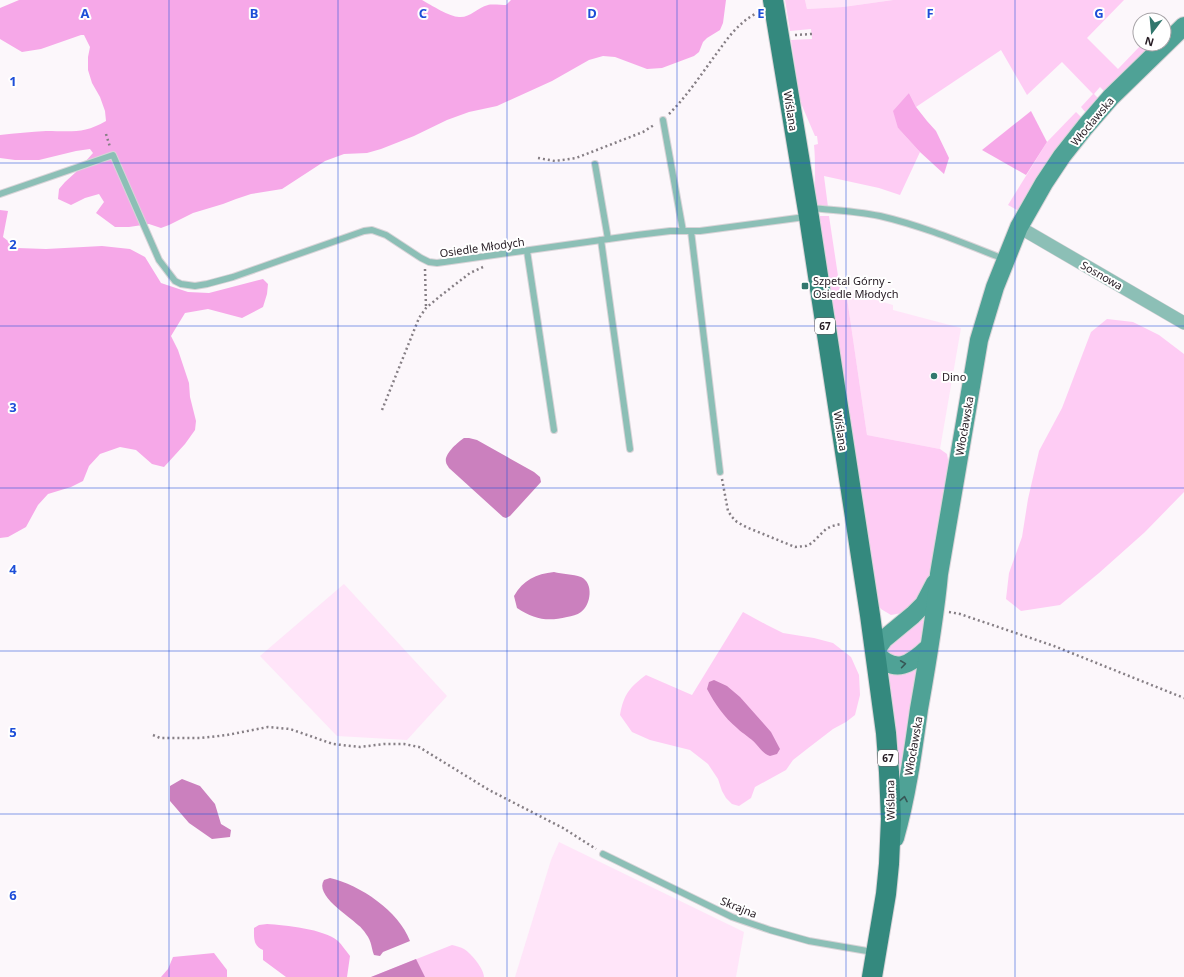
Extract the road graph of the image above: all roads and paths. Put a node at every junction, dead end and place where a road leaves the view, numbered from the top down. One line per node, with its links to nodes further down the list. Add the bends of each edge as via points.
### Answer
1 (773, 2): 3 (path, via 749,17 732,32 688,93); 9 (main road, Wiślana / 67)
2 (1184, 26): 10 (main road, Włocławska, via 1111,97 1085,127 1044,183)
3 (663, 120): 6 (path, via 643,132 576,158 555,161); 11 (lane)
4 (106, 134): 5 (path)
5 (113, 155): 8 (lane); 16 (lane, Osiedle Młodych, via 159,260 174,281 181,284 195,286 233,277 372,230 386,235)
6 (538, 158)
7 (596, 164): 13 (lane)
8 (0, 194)
9 (808, 212): 12 (lane, Osiedle Młodych); 15 (lane, Osiedle Młodych, via 845,211 878,216 906,223); 24 (main road, Wiślana / 67)
10 (1019, 227): 15 (main road, Włocławska); 19 (street, Sosnowa)
11 (683, 230): 12 (lane, Osiedle Młodych); 13 (lane, Osiedle Młodych)
12 (691, 231): 23 (lane)
13 (604, 240): 14 (lane, Osiedle Młodych); 22 (lane)
14 (526, 251): 16 (lane, Osiedle Młodych); 21 (lane)
15 (1006, 260): 25 (main road, Włocławska, via 979,340)
16 (429, 262): 18 (path, via 425,274)
17 (483, 267): 18 (path)
18 (426, 308): 20 (path, via 419,318)
19 (1184, 323)
20 (382, 410)
21 (554, 430)
22 (630, 449)
23 (720, 472): 24 (path, via 728,511 737,522 746,527 800,547 812,543 832,526)
24 (855, 525): 27 (main road, Wiślana / 67)
25 (939, 574): 26 (main road, Włocławska); 28 (main road, via 924,604)
26 (936, 609): 29 (main road, Włocławska); 31 (path, via 960,614 1054,646)
27 (870, 615): 28 (main road); 30 (main road, Wiślana / 67)
28 (902, 624): 30 (main road, via 884,639)
29 (929, 647): 30 (main road, one-way to 29, via 884,661 902,666 914,661); 34 (main road, Włocławska, one-way to 29, via 901,816)
30 (875, 652): 34 (main road, Wiślana / 67, via 889,772 891,819)
31 (1184, 698)
32 (153, 735): 33 (path, via 160,738 201,738 268,727 290,729 333,744 360,747 404,744 419,747 490,790 563,828)
33 (603, 854): 35 (lane, Skrajna, via 732,917 810,941)
34 (888, 864): 35 (main road, 67, via 886,894)
35 (876, 953): 36 (main road, 67)
36 (872, 977)

